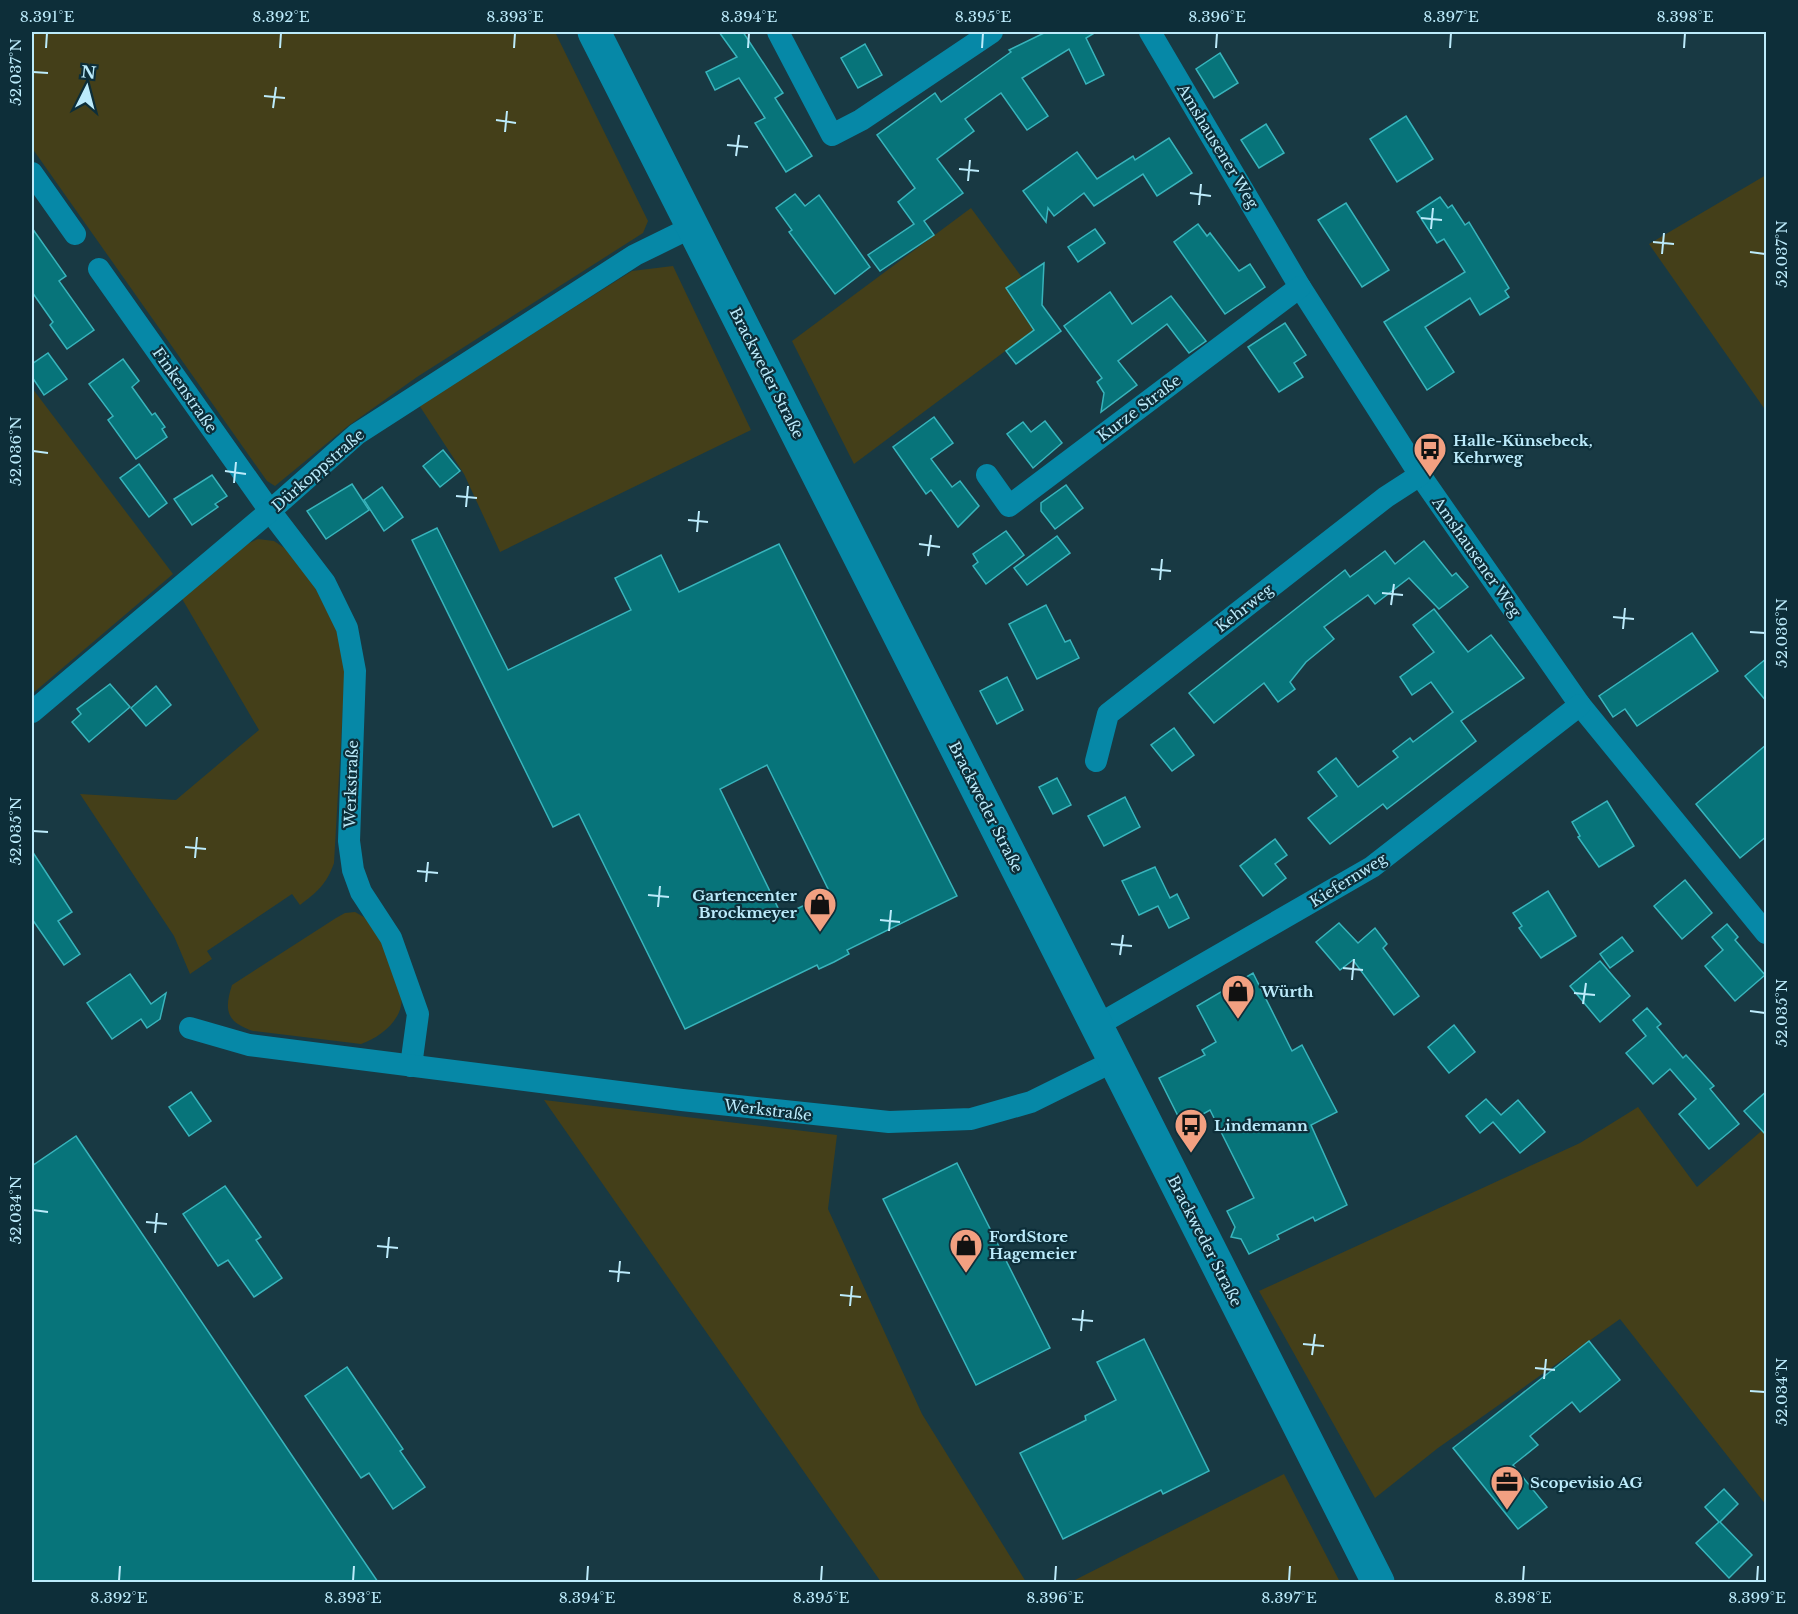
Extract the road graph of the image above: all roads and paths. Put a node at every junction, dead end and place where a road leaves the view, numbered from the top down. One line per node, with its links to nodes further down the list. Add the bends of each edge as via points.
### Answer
1 (594, 32): 6 (street, Brackweder Straße)
2 (778, 32): 3 (street, via 832,135 861,120)
3 (992, 32)
4 (1150, 32): 9 (street, Amshausener Weg)
5 (32, 173): 7 (street)
6 (692, 227): 12 (street, Dürkoppstraße, via 635,255 357,434); 17 (street, Brackweder Straße)
7 (75, 234)
8 (99, 269): 12 (street, Finkenstraße)
9 (1300, 287): 10 (street, Kurze Straße, via 1009,506); 11 (street, Amshausener Weg)
10 (987, 475)
11 (1420, 475): 13 (street, Amshausener Weg); 15 (street, Kehrweg, via 1386,497 1108,714)
12 (270, 511): 14 (street, Dürkoppstraße); 20 (street, Werkstraße, via 325,583 347,628 355,671 350,851 361,892 392,938 418,1014)
13 (1580, 705): 16 (street, Amshausener Weg); 17 (street, Kiefernweg, via 1372,867)
14 (32, 712)
15 (1096, 760)
16 (1767, 933)
17 (1096, 1026): 19 (street, Brackweder Straße)
18 (190, 1028): 20 (street, Werkstraße, via 249,1045)
19 (1114, 1061): 20 (street, Werkstraße, via 1031,1102 971,1119 889,1122); 21 (street, Brackweder Straße)
20 (411, 1066)
21 (1378, 1582)

